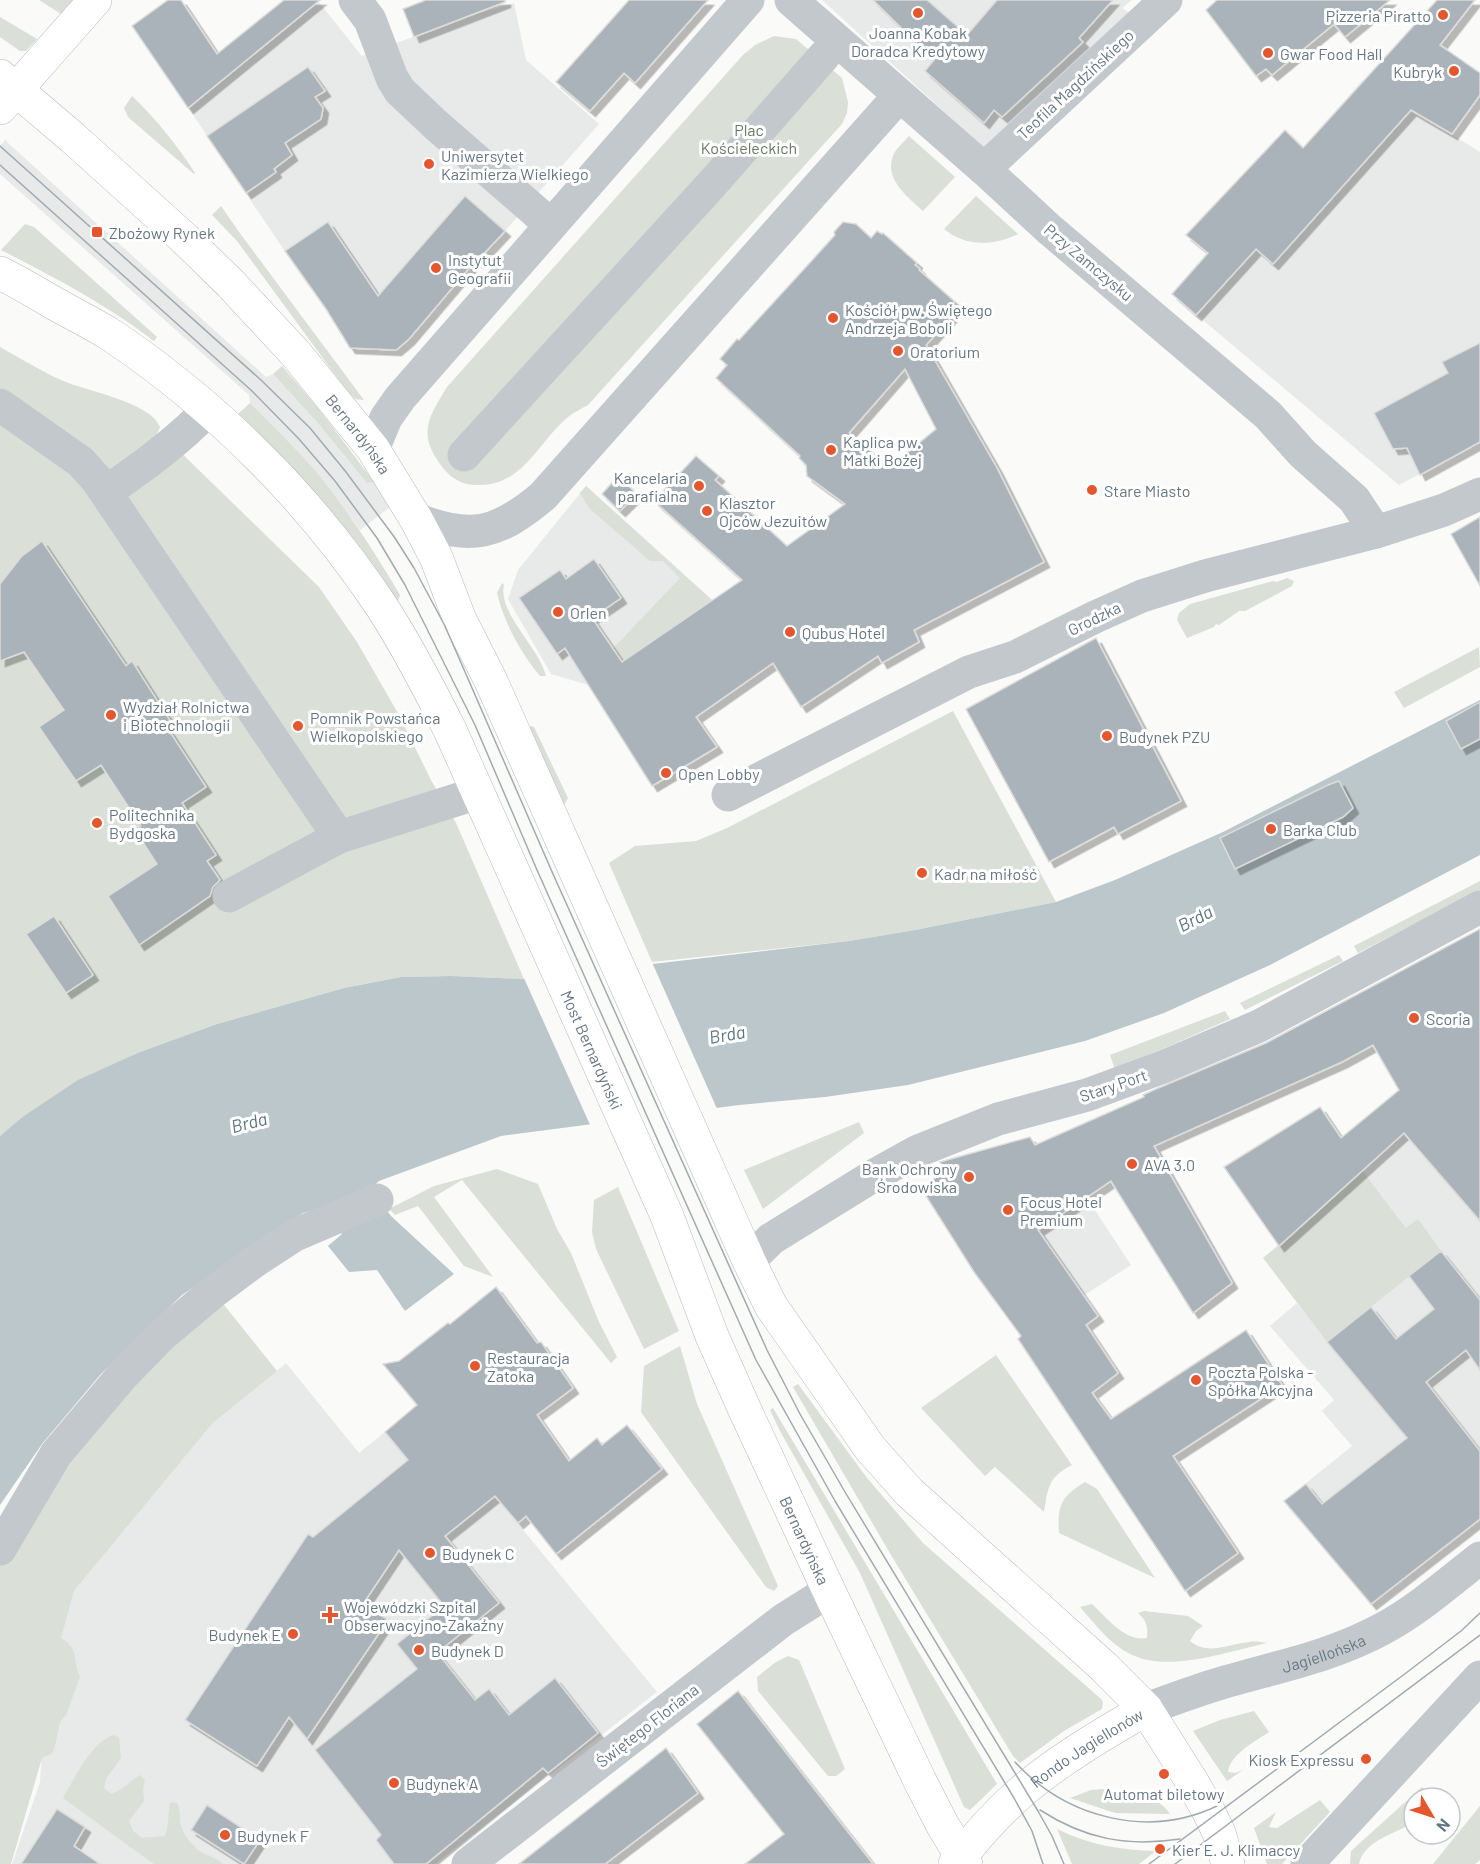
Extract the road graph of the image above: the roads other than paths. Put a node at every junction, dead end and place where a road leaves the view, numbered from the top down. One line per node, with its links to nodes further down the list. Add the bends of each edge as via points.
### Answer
1 (95, 0): 7 (main road)
2 (355, 0): 10 (street, via 370,20 400,91)
3 (748, 0): 10 (street)
4 (791, 0): 8 (street, Przy Zamczysku)
5 (1166, 0): 9 (street, Teofila Magdzińskiego)
6 (824, 56): 15 (street)
7 (6, 91): 14 (main road, Bernardyńska, via 184,239 231,284 297,354)
8 (899, 96): 9 (street, Przy Zamczysku); 18 (street, via 543,496 506,523 485,530 438,528)
9 (984, 169): 19 (street, Przy Zamczysku, via 1268,415 1303,454 1354,499)
10 (551, 225): 14 (street, via 394,406)
11 (0, 273): 13 (main road, via 110,334)
12 (0, 405): 16 (street, via 81,462)
13 (208, 410): 16 (street, via 160,455); 20 (main road, via 306,507 362,579 419,670)
14 (373, 449): 18 (main road, Bernardyńska)
15 (464, 455)
16 (106, 492): 22 (street)
17 (1480, 494): 19 (street, Grodzka)
18 (416, 519): 27 (main road, Bernardyńska)
19 (1376, 532): 21 (street, Grodzka, via 1142,596 1015,657 969,672)
20 (478, 794): 22 (street); 26 (main road, Most Bernardyński)
21 (728, 795)
22 (339, 837): 23 (street)
23 (229, 896)
24 (1480, 907): 27 (street, Stary Port, via 1258,1026 1087,1095 998,1119 918,1151 771,1239)
25 (377, 1200): 28 (street, via 295,1235 213,1293 154,1343 56,1454)
26 (667, 1216): 30 (main road, Bernardyńska, via 712,1336)
27 (749, 1261): 32 (main road, via 771,1306 900,1483)
28 (0, 1549)
29 (1480, 1558): 32 (street, Jagiellońska, via 1385,1628 1320,1657)
30 (829, 1591): 33 (main road, Bernardyńska); 34 (street, Świętego Floriana, via 783,1620)
31 (1480, 1677): 36 (street)
32 (1146, 1709): 33 (main road, Rondo Jagiellonów, via 1034,1782 1004,1808); 35 (main road, Rondo Jagiellonów, via 1209,1810)
33 (961, 1861)
34 (468, 1864)
35 (1228, 1864)
36 (1307, 1864)

